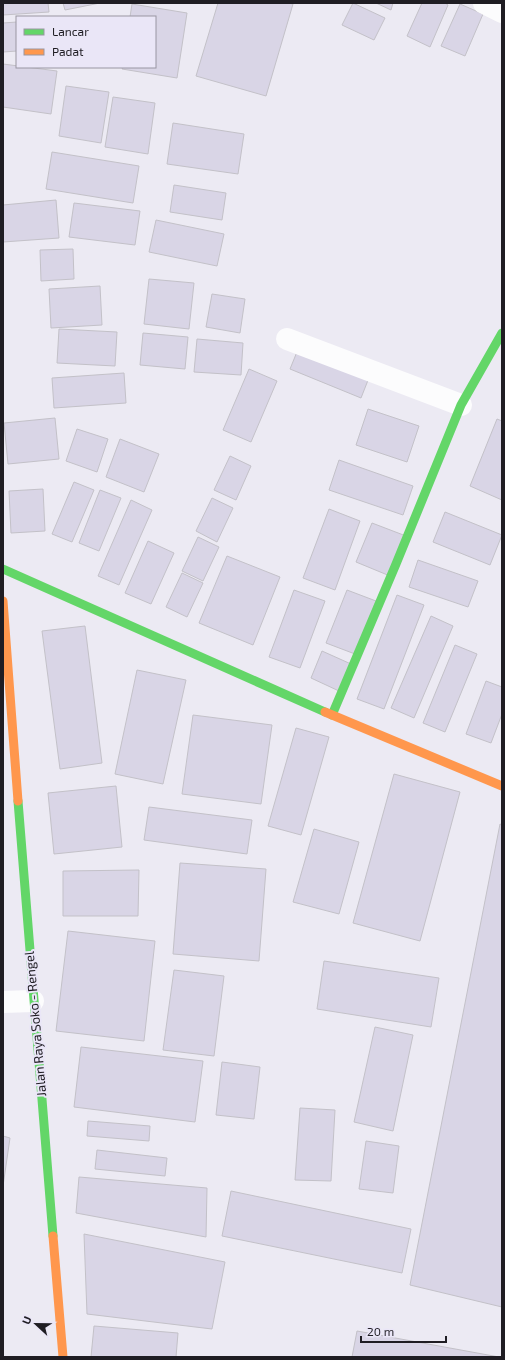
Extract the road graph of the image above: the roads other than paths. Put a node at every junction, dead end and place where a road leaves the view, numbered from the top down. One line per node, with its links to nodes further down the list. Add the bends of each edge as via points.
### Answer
1 (484, 3): 2 (street)
2 (502, 12)
3 (502, 333): 5 (street)
4 (287, 339): 5 (street)
5 (461, 405): 9 (street)
6 (3, 569): 9 (street)
7 (3, 601): 8 (street, Jalan Raya Soko - Rengel)
8 (6, 691): 11 (street, Jalan Raya Soko - Rengel)
9 (332, 715): 10 (street)
10 (502, 786)
11 (33, 1001): 12 (street); 13 (street, Jalan Raya Soko - Rengel)
12 (3, 1002)
13 (63, 1357)

